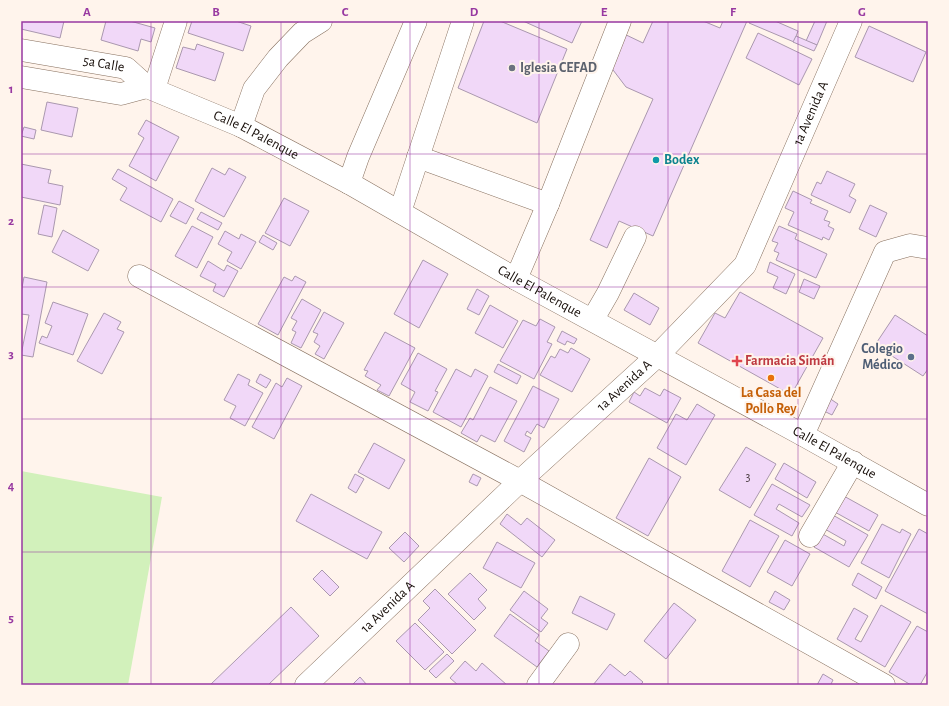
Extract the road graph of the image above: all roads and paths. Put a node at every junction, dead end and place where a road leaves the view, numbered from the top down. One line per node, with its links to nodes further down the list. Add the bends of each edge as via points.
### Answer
1 (176, 21): 9 (street)
2 (321, 21): 10 (street, via 302,33 254,89)
3 (416, 21): 12 (street)
4 (463, 21): 11 (street)
5 (620, 21): 13 (street)
6 (852, 21): 20 (street, 1a Avenida A, via 745,265)
7 (21, 50): 9 (street, 5a Calle, via 126,68)
8 (21, 77): 9 (street, 5a Calle, via 122,94)
9 (150, 88): 10 (street, Calle El Palenque)
10 (241, 126): 12 (street, Calle El Palenque)
11 (418, 158): 13 (street); 14 (street)
12 (349, 183): 14 (street, Calle El Palenque)
13 (548, 204): 18 (street)
14 (400, 212): 18 (street, Calle El Palenque)
15 (636, 237): 19 (street)
16 (928, 248): 21 (street, via 910,245 885,252)
17 (139, 276): 23 (street)
18 (516, 279): 19 (street, Calle El Palenque)
19 (592, 319): 20 (street, Calle El Palenque)
20 (657, 356): 21 (street, Calle El Palenque); 23 (street, 1a Avenida A)
21 (804, 435): 22 (street, Calle El Palenque)
22 (853, 462): 24 (street, Calle El Palenque); 25 (street)
23 (520, 481): 27 (street, 1a Avenida A); 29 (street)
24 (928, 505)
25 (810, 536)
26 (568, 644): 28 (street)
27 (306, 685)
28 (538, 685)
29 (884, 685)

